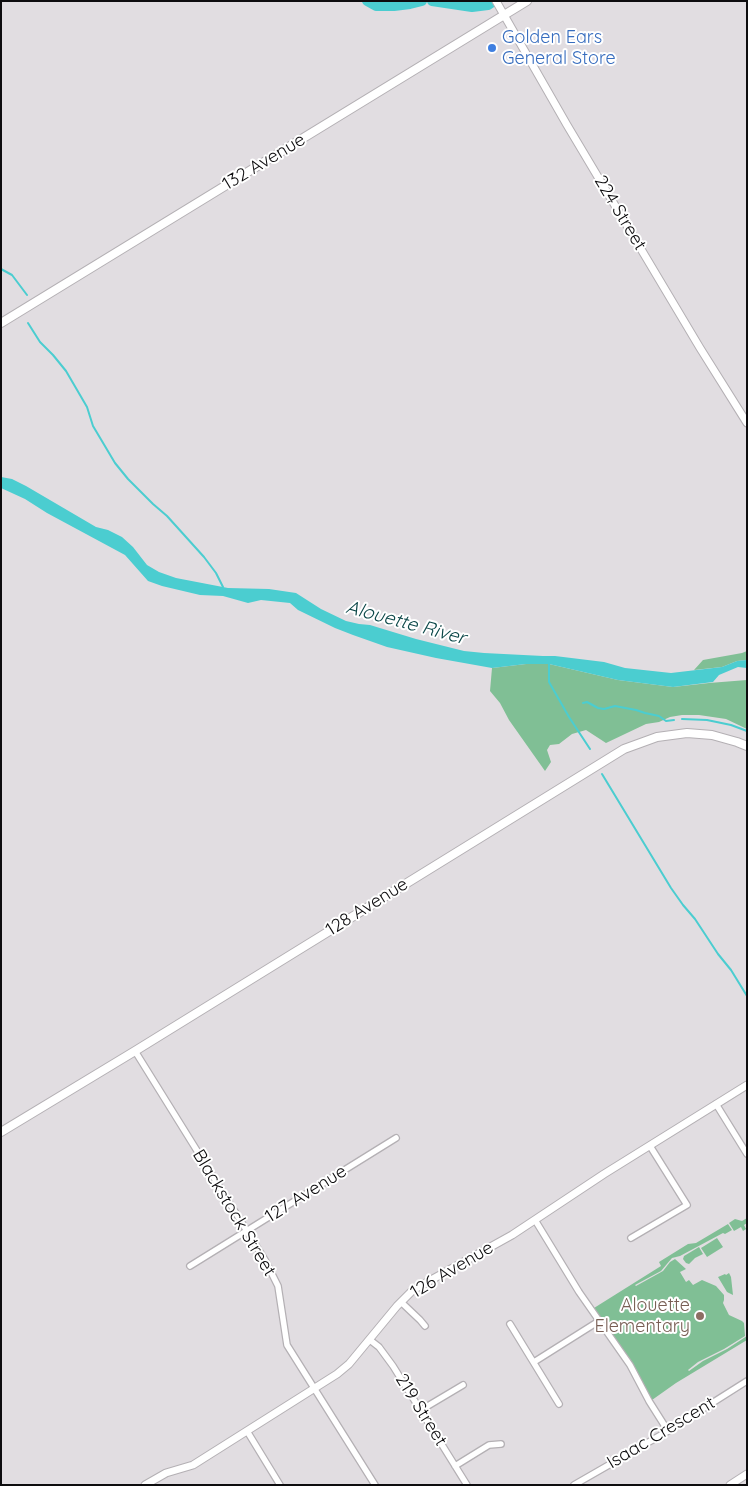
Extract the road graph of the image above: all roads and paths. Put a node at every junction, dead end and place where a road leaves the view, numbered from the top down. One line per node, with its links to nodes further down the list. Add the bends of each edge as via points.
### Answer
1 (527, 1): 2 (main road, 132 Avenue)
2 (500, 8): 3 (main road, 132 Avenue); 4 (street, 224 Street, via 567,126)
3 (1, 323)
4 (747, 423)
5 (747, 746): 6 (main road, 128 Avenue, via 712,735 687,733 657,737 624,749)
6 (135, 1051): 9 (main road, 128 Avenue); 14 (street, Blackstock Street)
7 (747, 1085): 8 (street, 126 Avenue)
8 (716, 1104): 11 (street, 126 Avenue); 12 (street)
9 (1, 1132)
10 (396, 1138): 14 (street, 127 Avenue)
11 (650, 1146): 13 (street, 126 Avenue); 15 (street, via 687,1205)
12 (747, 1154)
13 (535, 1220): 17 (street, 126 Avenue, via 420,1286); 18 (street)
14 (246, 1231): 16 (street, 127 Avenue); 25 (street, Blackstock Street, via 278,1286 287,1345)
15 (631, 1238)
16 (190, 1266)
17 (401, 1302): 20 (street); 21 (street, 126 Avenue)
18 (599, 1321): 22 (street); 29 (street, via 630,1365)
19 (510, 1324): 22 (street)
20 (425, 1326)
21 (370, 1340): 25 (street, 126 Avenue, via 349,1364); 27 (street, 219 Street, via 388,1359)
22 (534, 1362): 26 (street)
23 (747, 1380): 29 (street, Isaac Crescent)
24 (463, 1385): 27 (street)
25 (315, 1388): 28 (street, 126 Avenue); 35 (street, Blackstock Street)
26 (559, 1404)
27 (421, 1410): 31 (street, 219 Street)
28 (247, 1431): 33 (street, 126 Avenue, via 194,1465 166,1473); 34 (street)
29 (668, 1431): 37 (street, Isaac Crescent)
30 (500, 1444): 31 (street, via 489,1445)
31 (455, 1466): 36 (street, 219 Street)
32 (747, 1474): 38 (street)
33 (145, 1485)
34 (280, 1485)
35 (375, 1485)
36 (467, 1485)
37 (574, 1485)
38 (730, 1485)

